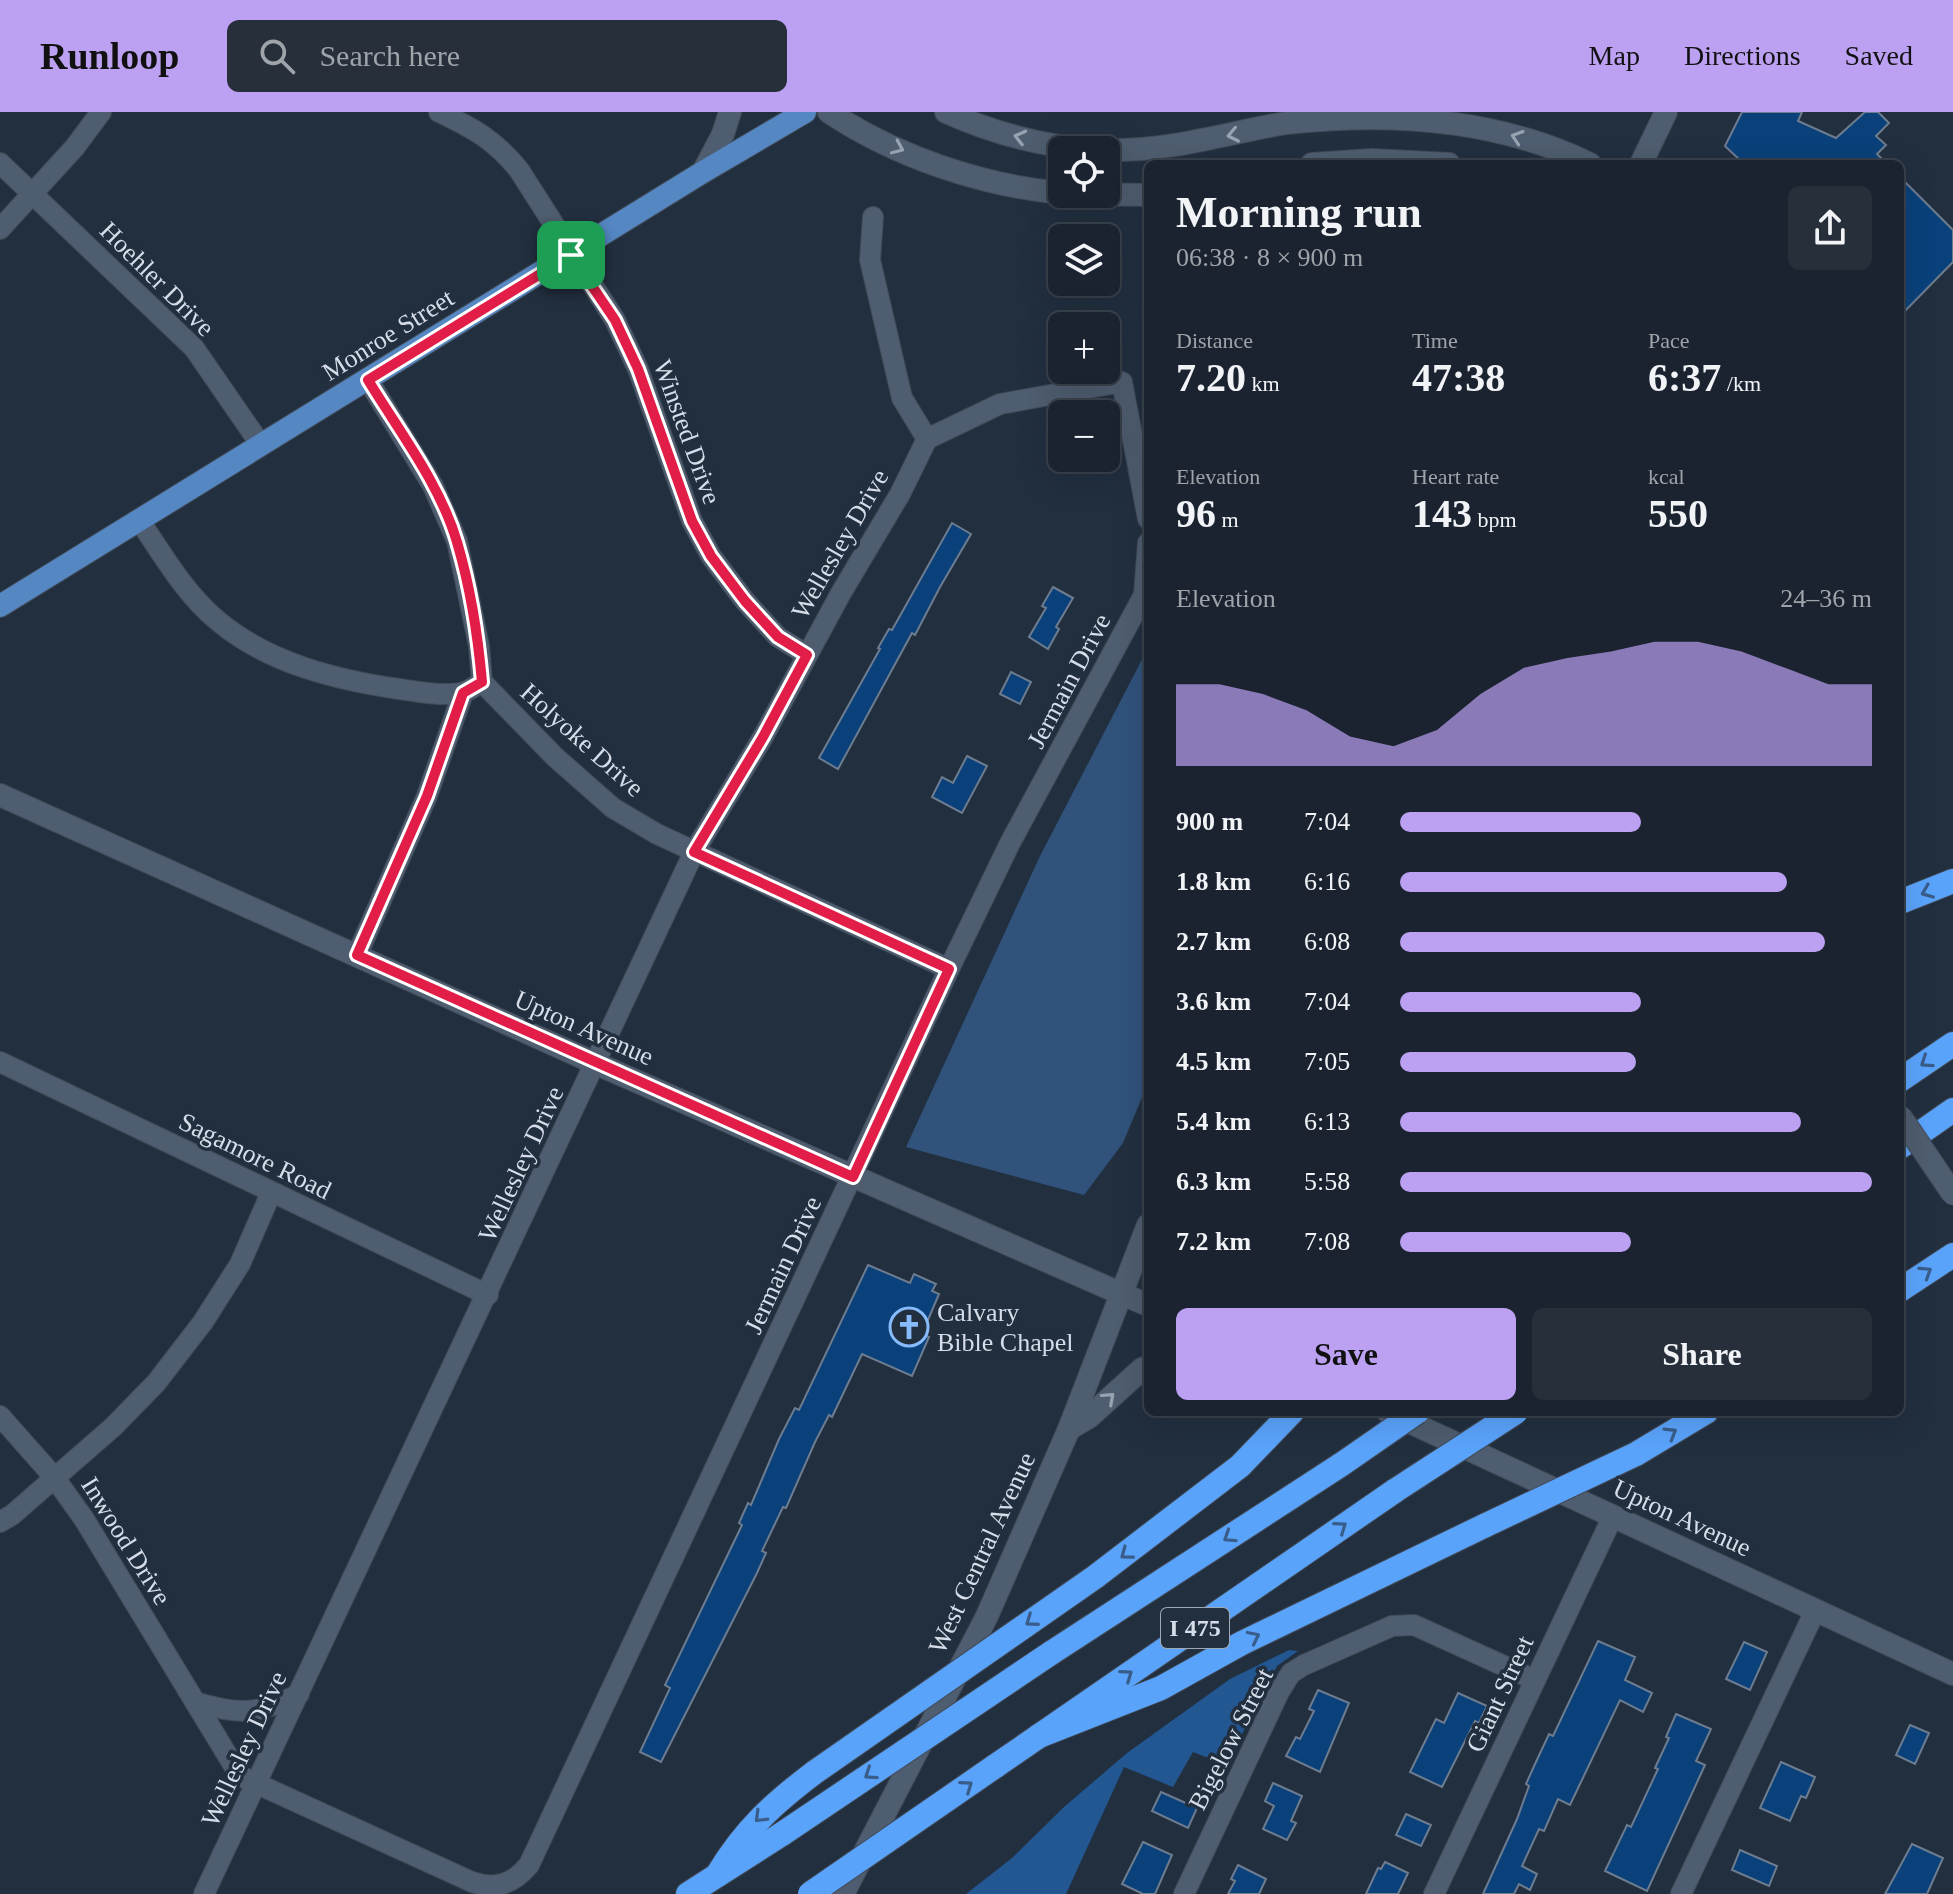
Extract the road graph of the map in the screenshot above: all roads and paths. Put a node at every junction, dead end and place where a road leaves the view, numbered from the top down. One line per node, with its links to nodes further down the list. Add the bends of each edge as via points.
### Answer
1 (101, 112): 15 (street)
2 (439, 112): 20 (street, Winsted Drive, via 503,149)
3 (730, 112): 13 (street)
4 (805, 112): 13 (main road, Monroe Street)
5 (829, 112): 14 (street, one-way to 14, via 942,166)
6 (1666, 112): 11 (street)
7 (948, 113): 8 (street, one-way to 7)
8 (1048, 142)
9 (1120, 149): 10 (street, one-way to 9, via 1487,128 1388,115 1312,119 1168,147)
10 (1580, 160)
11 (1643, 160)
12 (0, 163): 15 (street, Hoehler Drive)
13 (703, 172): 20 (main road, Monroe Street)
14 (1048, 191)
15 (33, 194): 19 (street); 23 (street, Hoehler Drive, via 194,348)
16 (1120, 195): 17 (street)
17 (1144, 195)
18 (873, 217): 22 (street, via 870,260 902,398)
19 (0, 229)
20 (571, 255): 21 (main road, Monroe Street); 28 (street, Winsted Drive, via 615,320 638,369 692,521 711,556 778,637)
21 (368, 380): 23 (main road, Monroe Street); 29 (street, Holyoke Drive, via 433,486 457,541)
22 (927, 439): 24 (street, via 1000,404 1122,382); 28 (street, Wellesley Drive)
23 (261, 445): 25 (main road, Monroe Street)
24 (1144, 498)
25 (139, 520): 27 (main road, Monroe Street); 30 (street, via 184,586 244,641 327,675 428,694)
26 (1144, 595): 36 (street, Jermain Drive, via 1010,843)
27 (0, 606)
28 (807, 655): 32 (street, Wellesley Drive)
29 (482, 682): 30 (street); 32 (street, Holyoke Drive, via 613,808)
30 (463, 693): 35 (street, via 427,796)
31 (0, 795): 35 (street, Upton Avenue)
32 (694, 852): 36 (street, Holyoke Drive); 39 (street, Wellesley Drive)
33 (1953, 881): 34 (highway, one-way to 34)
34 (1904, 900)
35 (357, 955): 39 (street, Upton Avenue)
36 (949, 969): 44 (street, Jermain Drive)
37 (1953, 1044): 40 (highway, one-way to 40)
38 (0, 1062): 45 (street, Sagamore Road)
39 (597, 1064): 44 (street, Upton Avenue); 51 (street, Wellesley Drive)
40 (1904, 1077)
41 (1953, 1110): 43 (highway)
42 (1904, 1122): 46 (street, bridge)
43 (1904, 1144)
44 (853, 1177): 50 (street, Upton Avenue); 72 (street, Jermain Drive, via 529,1865 497,1886)
45 (271, 1193): 51 (street, Sagamore Road); 61 (street, via 240,1264 203,1322 156,1383)
46 (1953, 1194)
47 (1144, 1236): 50 (street, West Central Avenue)
48 (1953, 1255): 49 (highway, one-way to 48)
49 (1904, 1287)
50 (1122, 1294): 52 (street, Upton Avenue); 60 (street, West Central Avenue)
51 (488, 1295): 67 (street, Wellesley Drive)
52 (1144, 1303)
53 (1144, 1368): 60 (street, one-way to 53)
54 (0, 1416): 61 (street, Inwood Drive)
55 (1289, 1416): 71 (highway, one-way to 71, bridge, via 1197,1501 775,1802 748,1829)
56 (1397, 1416): 62 (street, Upton Avenue)
57 (1411, 1416): 71 (highway, I 475, one-way to 71, bridge)
58 (1510, 1416): 69 (highway, I 475, one-way to 58, bridge)
59 (1699, 1416): 69 (highway, one-way to 59, bridge, via 1161,1688 1242,1643 1636,1454)
60 (1069, 1429): 76 (street, West Central Avenue, via 987,1616)
61 (54, 1477): 63 (street); 68 (street, Inwood Drive)
62 (1613, 1516): 64 (street, Upton Avenue); 66 (street, Giant Street)
63 (0, 1522)
64 (1815, 1611): 65 (street, Upton Avenue); 79 (street)
65 (1953, 1674)
66 (1535, 1680): 77 (street, Bigelow Street, via 1414,1625 1392,1626 1304,1665 1291,1673 1279,1692); 78 (street, Giant Street)
67 (299, 1694): 68 (street, via 271,1708 250,1711 223,1711); 70 (street, Wellesley Drive)
68 (195, 1702): 70 (street, Inwood Drive, via 240,1776)
69 (1039, 1736): 75 (highway, I 475, one-way to 69, bridge)
70 (256, 1785): 72 (street, Inwood Drive); 73 (street, Wellesley Drive)
71 (718, 1874): 74 (highway, I 475)
72 (472, 1882)
73 (204, 1894)
74 (688, 1894)
75 (810, 1894)
76 (843, 1894)
77 (1184, 1894)
78 (1434, 1894)
79 (1681, 1894)

